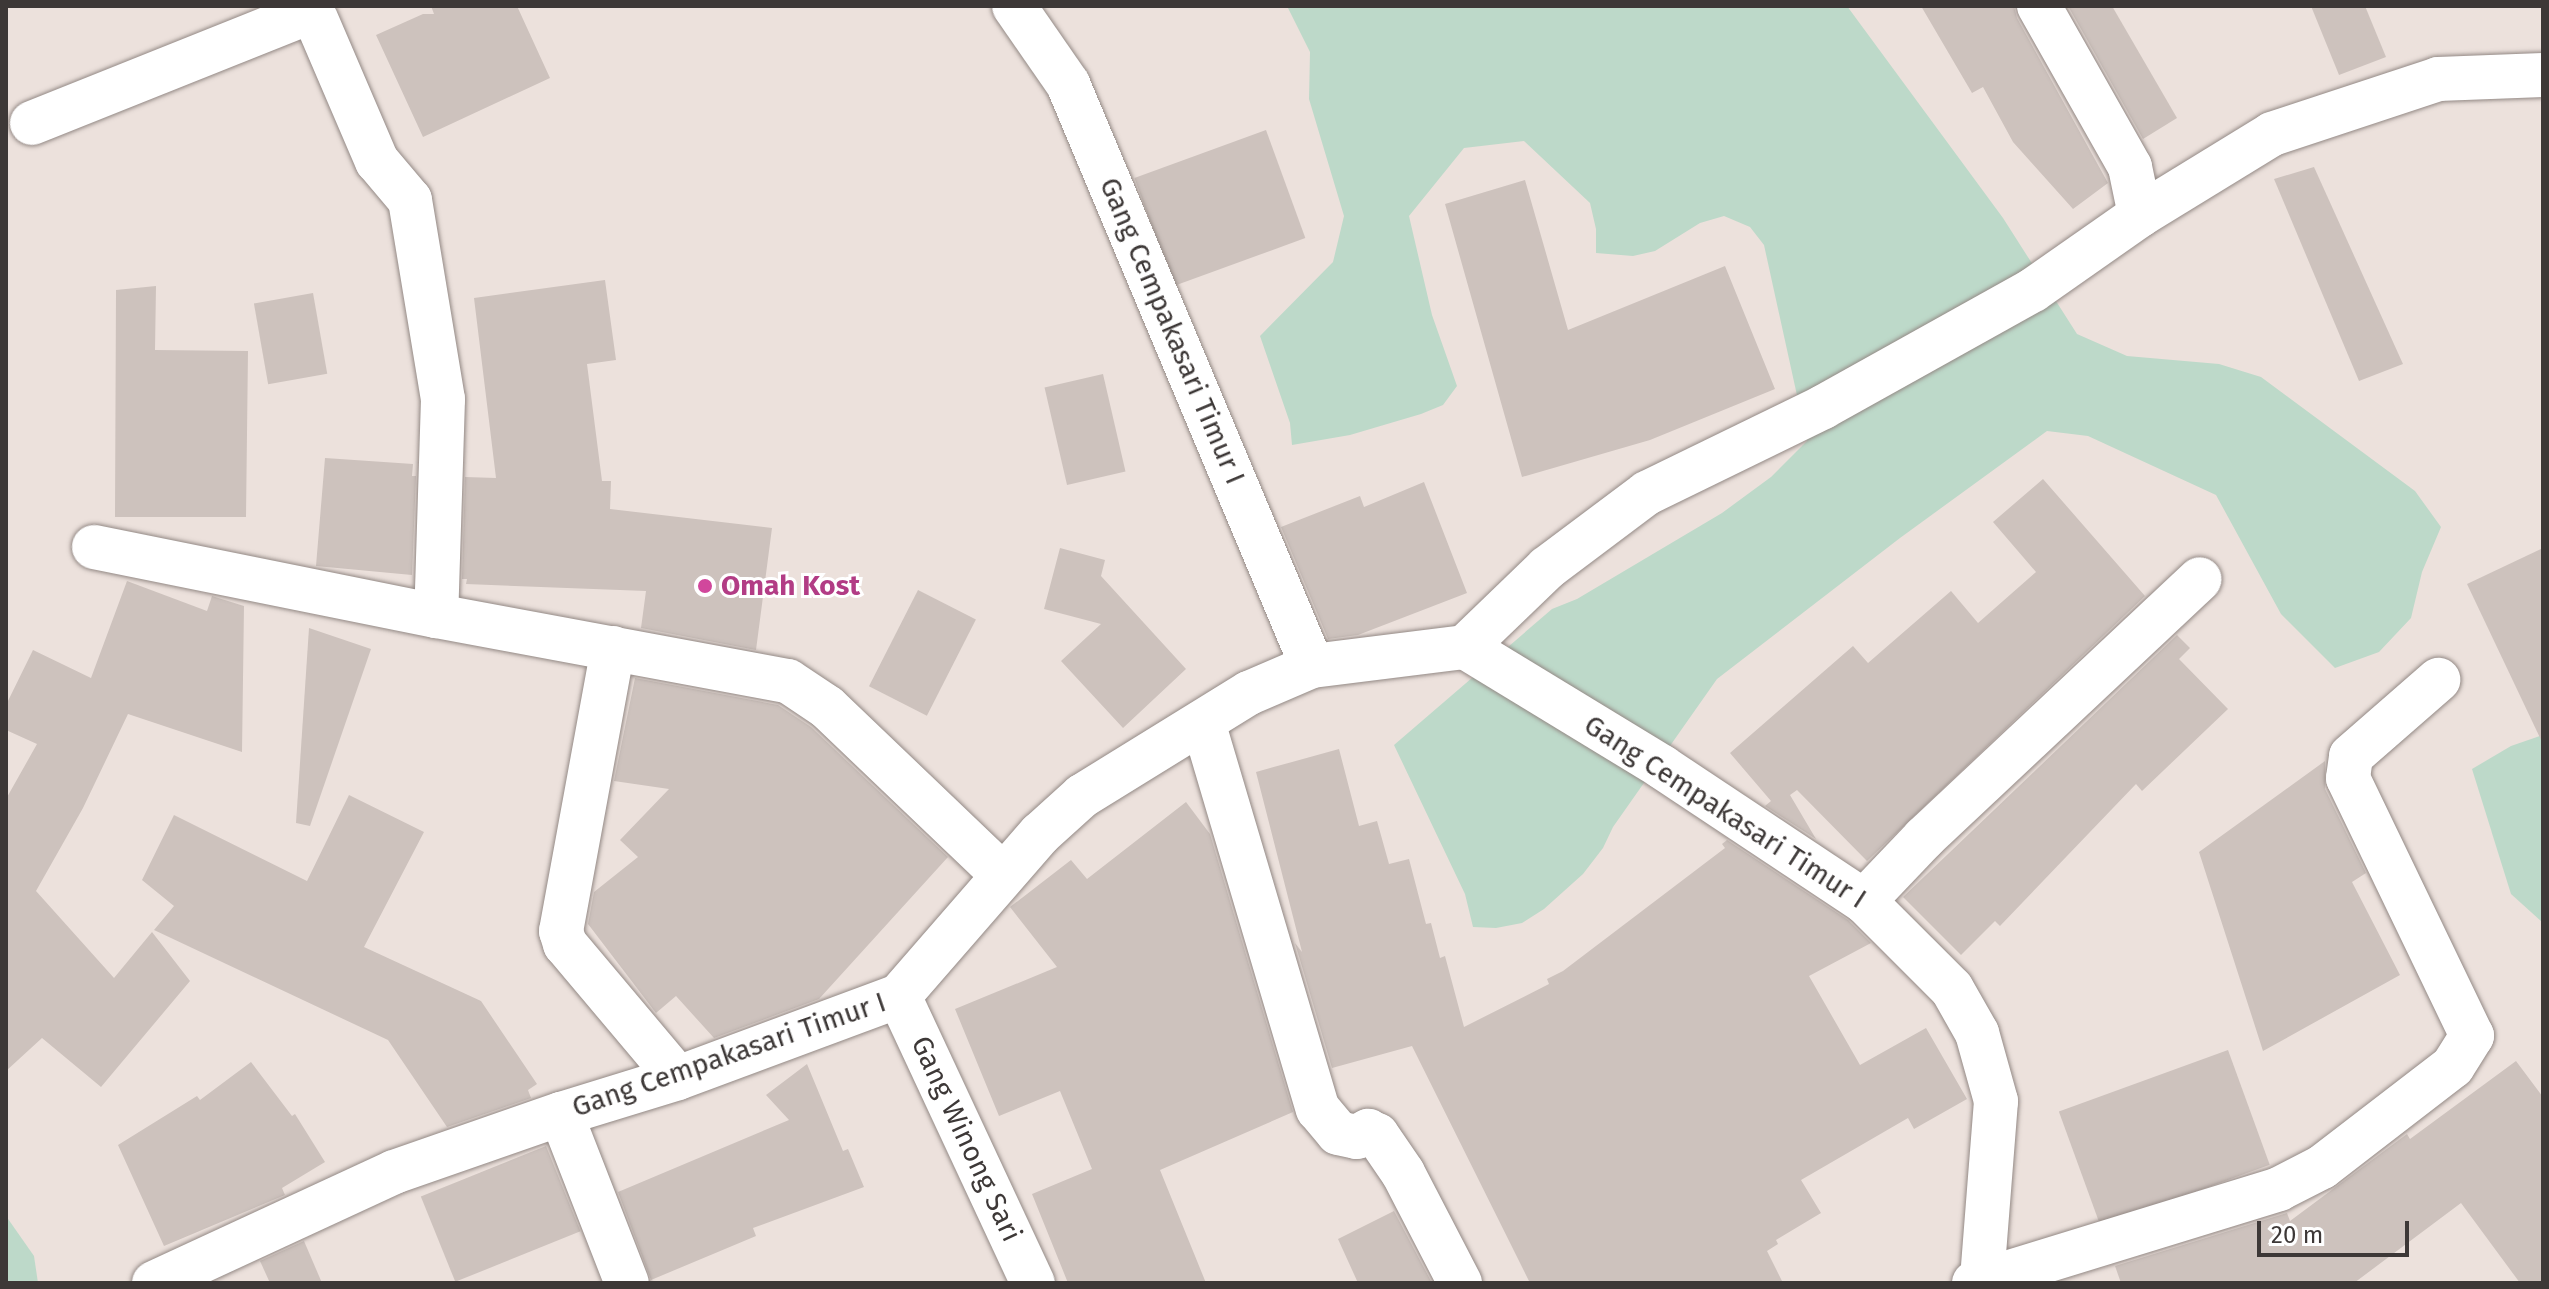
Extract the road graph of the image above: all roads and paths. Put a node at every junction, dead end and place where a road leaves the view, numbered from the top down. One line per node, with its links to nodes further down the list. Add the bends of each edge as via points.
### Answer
1 (1014, 6): 12 (street, Gang Cempakasari Timur I, via 1068,84)
2 (2039, 6): 6 (street, via 2130,167)
3 (307, 12): 5 (street); 9 (street, via 377,161 410,200 443,399)
4 (2543, 75): 6 (street, via 2438,79 2272,134)
5 (32, 123)
6 (2140, 215): 10 (street, via 2020,297 1823,407 1647,493 1547,568)
7 (94, 547): 9 (street)
8 (2200, 579): 16 (street)
9 (436, 616): 11 (street)
10 (1465, 647): 12 (street, Gang Cempakasari Timur I); 16 (street, Gang Cempakasari Timur I, via 1662,767)
11 (613, 648): 15 (street, via 788,681 827,707); 18 (street, via 561,931 565,944)
12 (1312, 666): 14 (street, Gang Cempakasari Timur I, via 1249,693)
13 (2438, 680): 20 (street, via 2351,756 2348,778 2472,1036 2453,1066 2322,1167 2279,1189)
14 (1203, 722): 15 (street, Gang Cempakasari Timur I, via 1082,796); 24 (street, via 1318,1109 1338,1133 1377,1135 1403,1173)
15 (1003, 875): 17 (street, Gang Cempakasari Timur I)
16 (1864, 901): 20 (street, Gang Cempakasari Timur I, via 1952,989 1977,1033 1996,1101)
17 (899, 996): 18 (street, Gang Cempakasari Timur I); 23 (street, Gang Winong Sari)
18 (678, 1078): 19 (street, Gang Cempakasari Timur I)
19 (561, 1114): 21 (street, Gang Cempakasari Timur I, via 394,1172); 22 (street)
20 (1982, 1282)
21 (154, 1283)
22 (627, 1283)
23 (1033, 1283)
24 (1460, 1283)

